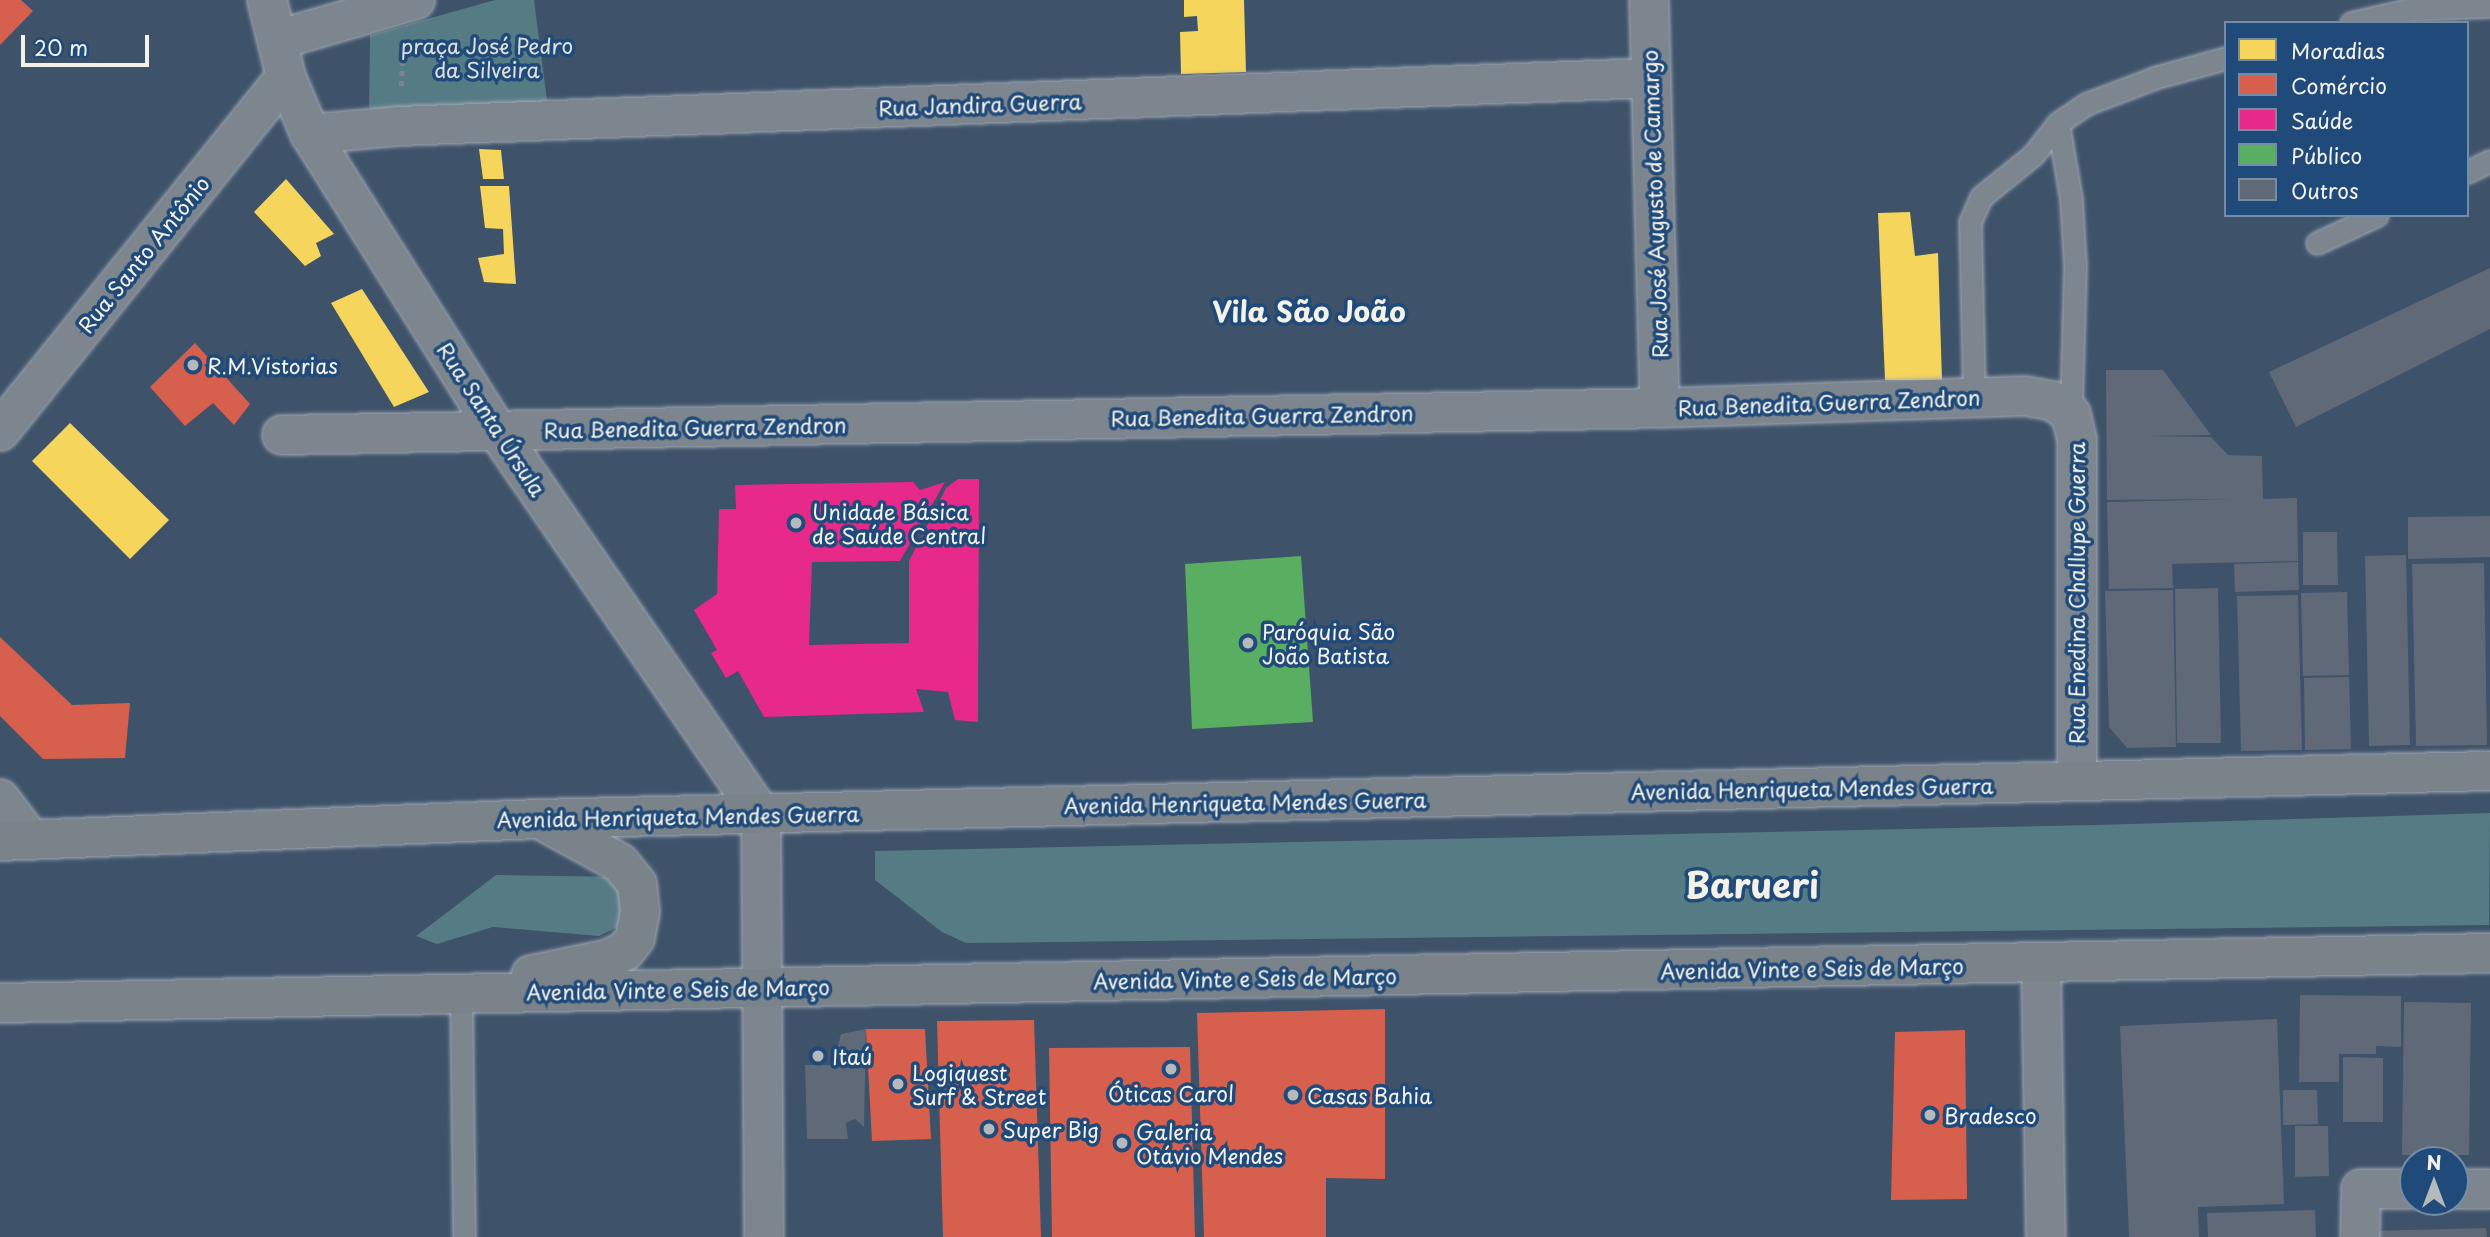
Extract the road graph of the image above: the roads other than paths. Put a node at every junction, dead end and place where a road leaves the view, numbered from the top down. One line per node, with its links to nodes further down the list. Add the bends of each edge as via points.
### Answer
1 (267, 0): 6 (street, Rua Santa Úrsula)
2 (1649, 0): 9 (street, Rua José Augusto de Camargo)
3 (410, 1): 6 (street)
4 (2490, 6): 5 (lane, via 2412,9)
5 (2360, 21)
6 (277, 40): 8 (street, Rua Santa Úrsula)
7 (2224, 59): 10 (lane, via 2086,104)
8 (286, 77): 11 (street, Rua Santa Úrsula); 20 (street, Rua Santo Antônio)
9 (1650, 78): 11 (street, Rua Jandira Guerra, via 399,126); 18 (street, Rua José Augusto de Camargo)
10 (2059, 123): 17 (lane, via 2033,155 1981,197 1970,222); 19 (lane, via 2071,199 2075,267)
11 (310, 134): 21 (street, Rua Santa Úrsula)
12 (2490, 161): 13 (lane)
13 (2469, 171)
14 (2372, 217): 15 (lane)
15 (2317, 243)
16 (2025, 396): 17 (street, Rua Benedita Guerra Zendron); 19 (street, Rua Enedina Challupe Guerra, via 2053,401)
17 (1974, 397): 18 (street, Rua Benedita Guerra Zendron)
18 (1660, 408): 21 (street, Rua Benedita Guerra Zendron)
19 (2071, 414): 24 (street, Rua Enedina Challupe Guerra, via 2078,471)
20 (0, 431)
21 (498, 432): 22 (street, Rua Benedita Guerra Zendron); 26 (street, Rua Santa Úrsula)
22 (282, 435)
23 (2490, 771): 24 (main road, Avenida Henriqueta Mendes Guerra)
24 (2077, 781): 26 (main road, Avenida Henriqueta Mendes Guerra)
25 (0, 799): 28 (street)
26 (761, 815): 27 (main road, Avenida Henriqueta Mendes Guerra); 31 (street)
27 (538, 819): 28 (main road, Avenida Henriqueta Mendes Guerra); 32 (main road, via 607,853 630,873 640,897 635,938 625,951 610,959)
28 (15, 840)
29 (2490, 953): 30 (main road, Avenida Vinte e Seis de Março)
30 (2041, 964): 31 (main road, Avenida Vinte e Seis de Março); 39 (street)
31 (760, 987): 32 (main road, Avenida Vinte e Seis de Março); 38 (street)
32 (461, 992): 33 (main road, Avenida Vinte e Seis de Março); 37 (lane)
33 (0, 1003)
34 (2399, 1189): 40 (street, via 2361,1189)
35 (2469, 1189): 36 (street)
36 (2490, 1189)
37 (464, 1237)
38 (764, 1237)
39 (2046, 1237)
40 (2360, 1237)

